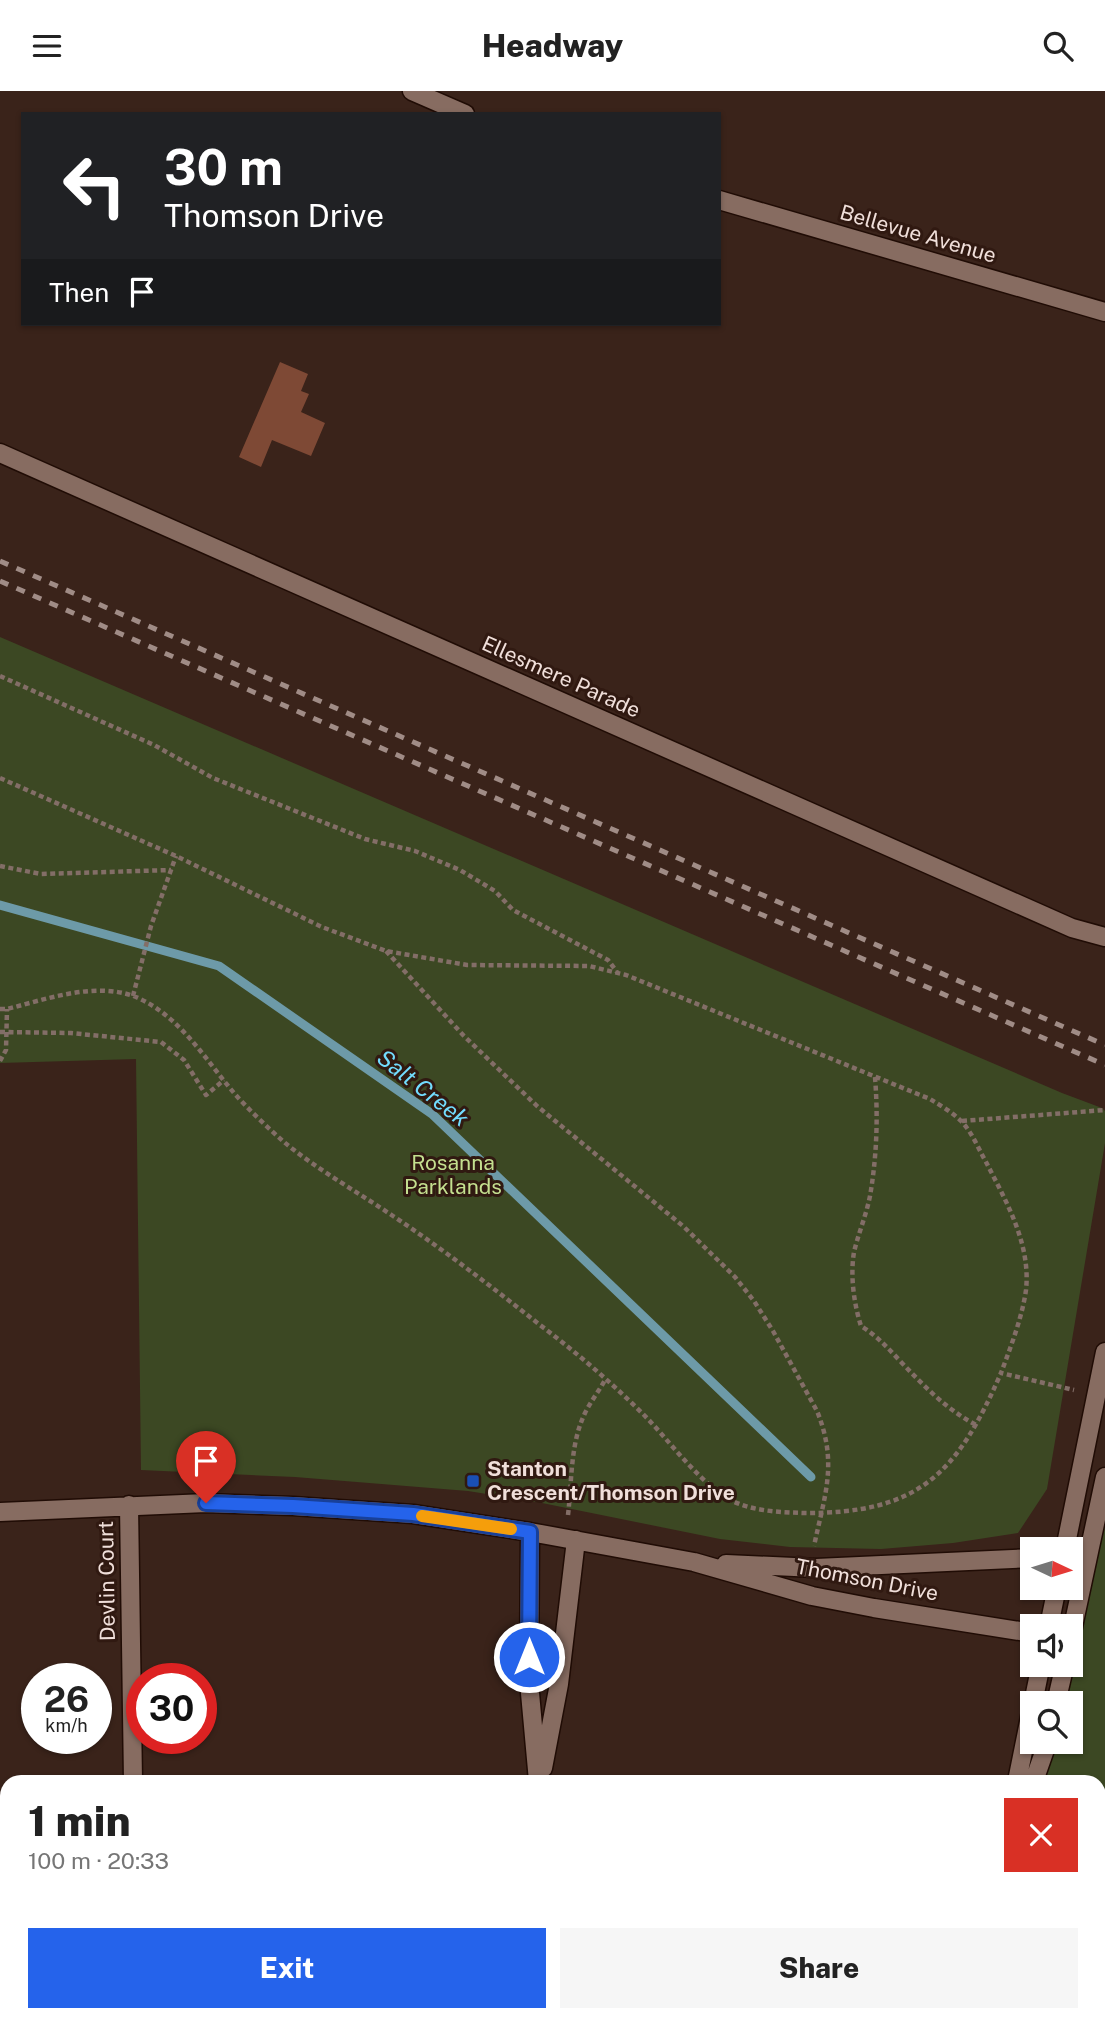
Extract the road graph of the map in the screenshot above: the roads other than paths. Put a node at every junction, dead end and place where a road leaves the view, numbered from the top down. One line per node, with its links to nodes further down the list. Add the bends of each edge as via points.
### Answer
1 (412, 91): 2 (street)
2 (460, 112)
3 (721, 201): 4 (street, Bellevue Avenue)
4 (1105, 312)
5 (0, 453): 6 (street, Ellesmere Parade, via 1072,928)
6 (1105, 937)
7 (1105, 1352): 12 (street)
8 (1105, 1477): 14 (street)
9 (129, 1505): 10 (street, Thomson Drive); 11 (street, Thomson Drive, via 206,1503 413,1514); 20 (street, Devlin Court)
10 (0, 1512)
11 (530, 1532): 13 (street, Thomson Drive); 21 (street, via 529,1682)
12 (1067, 1537)
13 (571, 1539): 16 (street, Thomson Drive); 22 (street, via 559,1684)
14 (1083, 1551)
15 (1020, 1559): 16 (street, Thomson Drive, via 810,1568)
16 (694, 1562): 17 (street, Thomson Drive, via 812,1596)
17 (1020, 1631)
18 (1023, 1754): 23 (street)
19 (1043, 1754): 24 (street)
20 (133, 1775)
21 (538, 1775)
22 (540, 1775)
23 (1018, 1775)
24 (1036, 1775)

